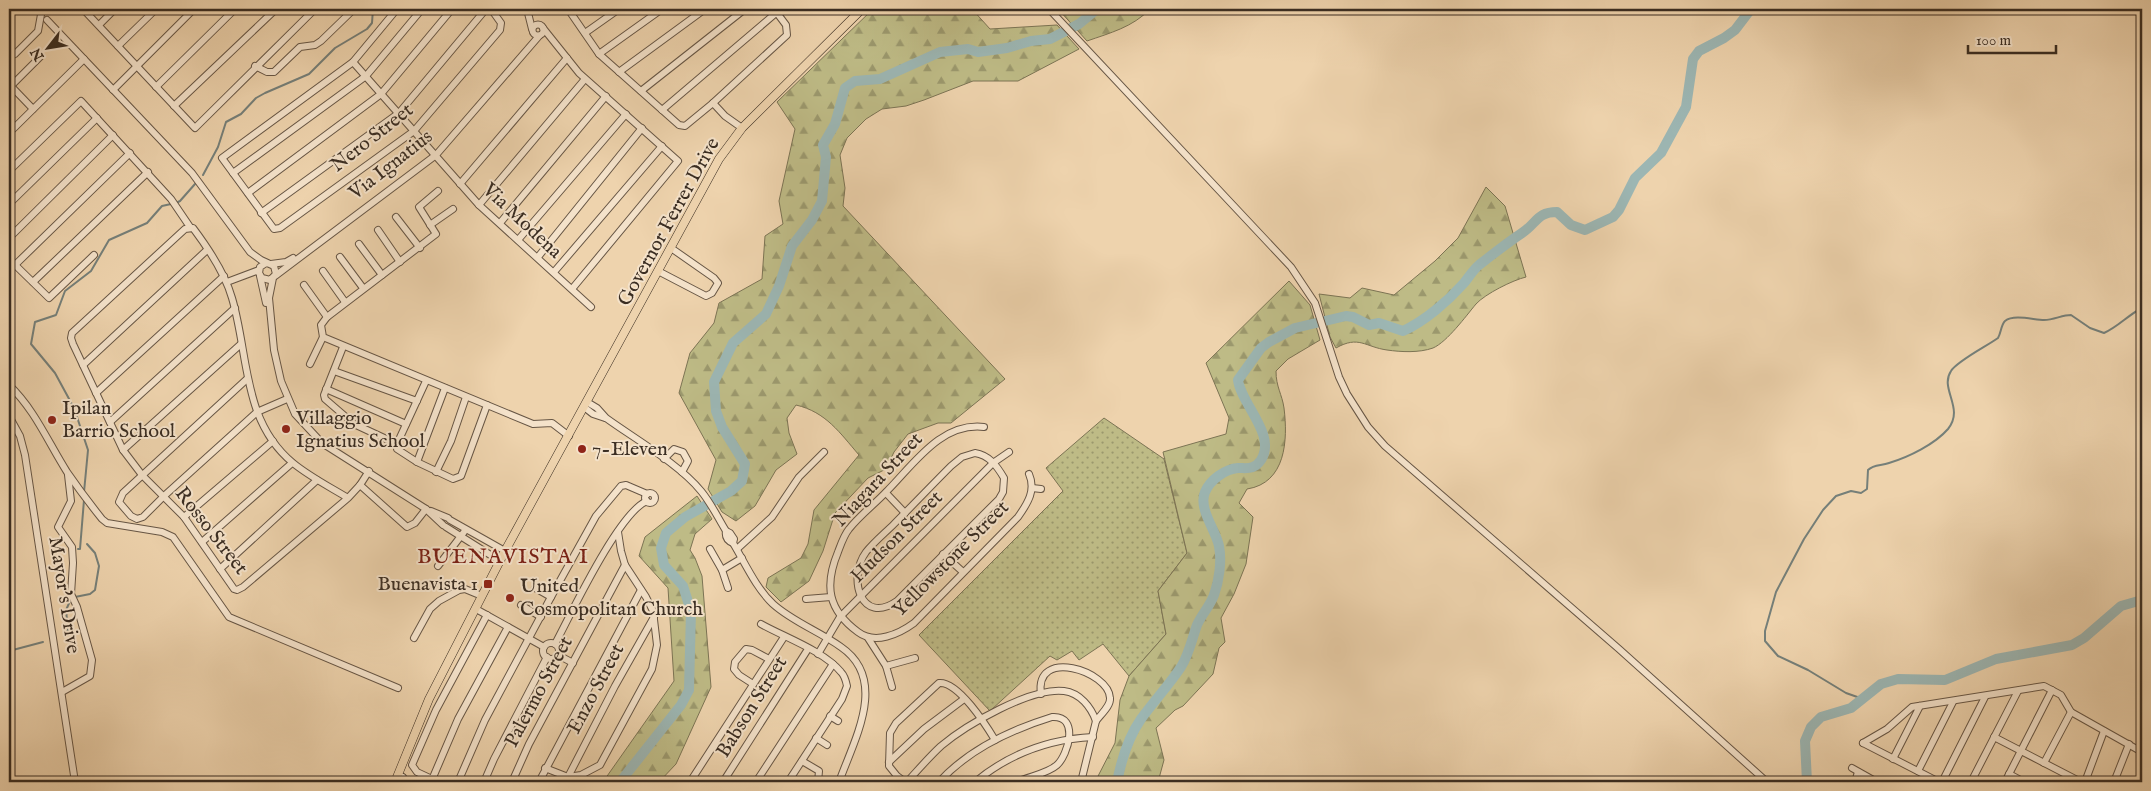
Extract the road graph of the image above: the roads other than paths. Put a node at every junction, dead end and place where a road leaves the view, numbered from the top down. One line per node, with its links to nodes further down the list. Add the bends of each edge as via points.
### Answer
1 (42, 9): 33 (street, via 38,31)
2 (83, 9): 25 (street)
3 (115, 9): 25 (street)
4 (156, 9): 29 (street)
5 (194, 9): 37 (street)
6 (235, 9): 43 (street)
7 (276, 9): 49 (street)
8 (315, 9): 38 (street)
9 (354, 9): 38 (street, via 321,41 300,48 274,72)
10 (397, 9): 36 (street)
11 (422, 9): 40 (street)
12 (452, 9): 46 (street)
13 (486, 9): 52 (street)
14 (491, 9): 58 (street, Nero Street, via 501,23 500,30)
15 (527, 9): 26 (street); 27 (street)
16 (619, 9): 28 (street)
17 (662, 9): 31 (street)
18 (705, 9): 39 (street)
19 (745, 9): 45 (street)
20 (862, 9): 57 (main road, Governor Ferrer Drive)
21 (1049, 9): 262 (street, via 1291,267 1315,304 1339,377 1352,402 1385,446)
22 (572, 10): 28 (street)
23 (775, 11): 48 (street, via 786,25 787,35); 51 (street)
24 (47, 20): 35 (street)
25 (98, 25): 29 (street)
26 (532, 30): 27 (street, via 535,25); 30 (street, Via Ignatius)
27 (541, 30): 30 (street, Via Ignatius); 34 (street, via 552,38)
28 (585, 33): 31 (street)
29 (118, 46): 37 (street)
30 (527, 49): 62 (street, Via Ignatius)
31 (599, 54): 39 (street)
32 (41, 56): 42 (street)
33 (9, 57)
34 (567, 58): 41 (street); 66 (street)
35 (84, 59): 44 (street); 50 (street)
36 (353, 62): 40 (street, Via Modena); 65 (street, via 222,158)
37 (136, 65): 43 (street); 44 (street)
38 (255, 66): 49 (street, via 194,128)
39 (619, 72): 45 (street)
40 (366, 76): 46 (street, Via Modena); 65 (street)
41 (585, 78): 47 (street); 70 (street)
42 (10, 85): 50 (street)
43 (156, 87): 49 (street)
44 (113, 90): 78 (street, via 192,173)
45 (641, 91): 51 (street)
46 (382, 94): 52 (street, Via Modena); 68 (street)
47 (606, 96): 53 (street); 74 (street)
48 (713, 104): 51 (street, via 685,126 679,125); 57 (street)
49 (174, 106)
50 (33, 109): 55 (street)
51 (662, 110)
52 (399, 113): 58 (street, Via Modena); 72 (street)
53 (626, 114): 56 (street); 80 (street)
54 (97, 118): 59 (street); 63 (street, via 81,101); 69 (street)
55 (10, 128)
56 (642, 128): 60 (street); 88 (street)
57 (742, 128): 83 (main road, Governor Ferrer Drive, via 719,159)
58 (414, 131): 62 (street, Via Modena); 72 (street, Nero Street, via 280,228 274,229)
59 (113, 135): 61 (street); 79 (street)
60 (662, 146): 95 (street); 103 (street, via 678,161)
61 (130, 153): 64 (street); 92 (street)
62 (436, 155): 66 (street, Via Modena); 85 (street, Via Ignatius)
63 (9, 171)
64 (148, 172): 76 (street, via 172,198); 100 (street)
65 (233, 173): 68 (street)
66 (460, 184): 70 (street, Via Modena)
67 (438, 192): 75 (street, via 419,207)
68 (248, 194): 72 (street)
69 (9, 204)
70 (479, 205): 74 (street, Via Modena)
71 (453, 209): 75 (street)
72 (261, 214)
73 (396, 216): 82 (street)
74 (500, 223): 80 (street, Via Modena)
75 (430, 225): 82 (street, via 436,234)
76 (190, 227): 84 (street); 113 (street, Rosso Street, via 185,228 72,333 70,338)
77 (378, 230): 90 (street)
78 (237, 234): 91 (street, via 256,257); 96 (street)
79 (9, 238)
80 (518, 240): 88 (street, Via Modena)
81 (359, 244): 97 (street)
82 (420, 248): 90 (street)
83 (671, 248): 94 (main road, Governor Ferrer Drive); 94 (street, via 714,278 718,283 715,289 706,296)
84 (207, 250): 99 (street); 113 (street)
85 (305, 252): 91 (street, Via Ignatius, via 286,262); 98 (street, Via Ignatius)
86 (94, 255): 100 (street, via 48,298)
87 (340, 256): 102 (street)
88 (538, 257): 95 (street, Via Modena)
89 (9, 258): 92 (street)
90 (400, 262): 97 (street)
91 (269, 264): 96 (street); 98 (street, via 275,268)
92 (15, 265): 100 (street)
93 (323, 271): 104 (street)
94 (658, 271): 125 (main road, Governor Ferrer Drive)
95 (554, 272): 103 (street, Via Modena)
96 (258, 273): 98 (street, via 265,280); 99 (street); 108 (street)
97 (382, 275): 102 (street)
98 (274, 277): 108 (street, via 269,298)
99 (225, 279): 106 (street); 120 (street)
100 (33, 282)
101 (304, 285): 107 (street)
102 (364, 288): 104 (street)
103 (572, 289): 105 (street, Via Modena)
104 (345, 302): 107 (street)
105 (591, 306)
106 (235, 308): 110 (street); 128 (street)
107 (327, 317): 109 (street, via 321,325)
108 (273, 334): 122 (street)
109 (323, 337): 111 (street); 112 (street)
110 (241, 344): 115 (street); 134 (street)
111 (343, 347): 114 (street); 116 (street)
112 (310, 364)
113 (83, 365): 120 (street, Rosso Street)
114 (334, 371): 119 (street); 123 (street)
115 (247, 379): 126 (street); 146 (street)
116 (426, 381): 118 (street); 123 (street)
117 (9, 385): 142 (street, via 38,421)
118 (445, 388): 121 (street); 138 (street)
119 (326, 389): 129 (street); 133 (street, via 325,399 354,424)
120 (96, 393): 128 (street, Rosso Street)
121 (466, 397): 124 (street); 143 (street)
122 (287, 399): 126 (street); 141 (street, via 313,436)
123 (417, 401): 129 (street)
124 (487, 405): 131 (street, via 533,424 552,423); 143 (street, via 461,476 456,480)
125 (586, 405): 131 (main road, Governor Ferrer Drive); 137 (street)
126 (258, 412): 132 (street); 152 (street)
127 (9, 416): 211 (street, Mayor's Drive, via 20,436 25,455)
128 (110, 422): 134 (street, Rosso Street)
129 (406, 424): 133 (street)
130 (984, 427): 151 (street, Niagara Street, via 956,429 925,447)
131 (571, 432): 165 (main road, Governor Ferrer Drive)
132 (273, 441): 139 (street); 156 (street)
133 (398, 444): 138 (street, via 398,450)
134 (123, 450): 146 (street, Rosso Street)
135 (824, 452): 163 (street, via 799,477 772,518)
136 (1009, 452): 140 (street, Hudson Street)
137 (664, 459): 144 (street); 144 (street, via 674,449 683,452 688,461)
138 (417, 462): 143 (street)
139 (292, 463): 147 (street); 161 (street)
140 (994, 464): 155 (street, via 982,454 962,457); 166 (street, via 1004,478 1004,492); 180 (street, Hudson Street)
141 (369, 471): 148 (street); 154 (street)
142 (67, 472): 207 (street, via 107,523 162,532 173,537 229,617); 211 (street, via 71,501 58,527 72,547 71,594 92,664 90,676)
143 (436, 472)
144 (682, 472): 163 (street, via 702,492)
145 (1029, 474): 149 (street)
146 (142, 475): 152 (street, Rosso Street); 152 (street, via 119,499 131,516 136,520 141,518)
147 (318, 480): 153 (street); 171 (street)
148 (360, 485): 153 (street); 154 (street, via 407,527 415,524)
149 (1032, 488): 150 (street); 173 (street, Yellowstone Street, via 1030,499 1018,517)
150 (1041, 489)
151 (886, 493): 155 (street); 179 (street, Niagara Street, via 844,536 832,571)
152 (164, 496): 156 (street, Rosso Street)
153 (348, 498): 171 (street, Rosso Street, via 243,587 237,590)
154 (426, 509): 157 (street); 159 (street, via 444,526)
155 (905, 513): 180 (street, via 866,552 857,580)
156 (184, 517): 161 (street, Rosso Street)
157 (466, 529): 159 (street); 160 (street)
158 (618, 532): 169 (street); 178 (street, via 633,510 647,501 647,494 626,485 619,487 596,516); 195 (street)
159 (462, 536): 162 (street); 170 (street)
160 (482, 537): 162 (street); 165 (street)
161 (202, 542): 171 (street, Rosso Street)
162 (478, 545): 168 (street)
163 (735, 546): 167 (street)
164 (710, 549): 172 (street)
165 (505, 551): 168 (main road, Governor Ferrer Drive)
166 (943, 554): 173 (street); 180 (street, via 889,606 872,606)
167 (742, 558): 172 (street); 194 (street, via 773,603)
168 (500, 561): 177 (main road, Governor Ferrer Drive)
169 (625, 565): 176 (street); 203 (street, Palermo Street)
170 (438, 566)
171 (220, 569)
172 (722, 570): 175 (street)
173 (963, 572): 192 (street, Yellowstone Street, via 904,630)
174 (535, 588): 178 (street)
175 (728, 588)
176 (641, 590): 186 (street); 236 (street)
177 (482, 596): 183 (main road, Governor Ferrer Drive); 191 (street, via 465,589 439,602 430,609)
178 (551, 597): 185 (street)
179 (831, 597): 181 (street); 187 (street, Niagara Street)
180 (860, 597): 187 (street, Hudson Street)
181 (806, 599)
182 (521, 605): 185 (street)
183 (476, 609): 184 (street); 242 (main road, Governor Ferrer Drive, via 428,699)
184 (487, 615): 189 (street); 243 (street, via 436,710 412,765 414,770)
185 (541, 617): 193 (street)
186 (654, 617): 241 (street, Enzo Street); 241 (street, via 657,645 652,669 606,755 598,767)
187 (840, 617): 192 (street); 194 (street, Hudson Street)
188 (760, 624): 190 (street)
189 (508, 626): 193 (street); 243 (street, via 458,719)
190 (784, 637): 197 (street); 202 (street)
191 (414, 638)
192 (868, 638): 205 (street)
193 (530, 639): 196 (street); 248 (street, via 485,720)
194 (828, 639): 198 (street, Hudson Street); 245 (street, via 842,647 856,662 864,677 866,698)
195 (555, 644): 196 (street, via 549,643); 199 (street, via 559,649)
196 (544, 647): 200 (street)
197 (808, 649): 198 (street); 244 (street, Babson Street)
198 (818, 654): 204 (street)
199 (558, 655): 200 (street); 203 (street)
200 (548, 658): 249 (street)
201 (915, 658): 205 (street)
202 (768, 659): 206 (street); 206 (street, via 746,649 735,662 736,672)
203 (573, 663): 250 (street, Palermo Street)
204 (833, 664): 218 (street, via 847,686); 253 (street)
205 (886, 666): 208 (street)
206 (753, 684): 252 (street)
207 (398, 688)
208 (892, 688)
209 (2052, 690): 210 (street, via 2044,686); 217 (street, via 2060,695); 230 (street)
210 (2018, 691): 213 (street); 224 (street)
211 (62, 692): 246 (street, Mayor's Drive)
212 (1041, 694): 219 (street); 221 (street, via 1064,691 1073,694 1088,705); 221 (street, via 1039,684 1052,670 1065,666 1082,671 1100,682 1109,694 1110,702)
213 (1985, 697): 215 (street); 265 (street)
214 (964, 699): 219 (street); 234 (street, via 930,724); 234 (street, via 949,684 936,684 892,727)
215 (1953, 702): 216 (street); 238 (street)
216 (1920, 706): 232 (street); 232 (street, via 1912,707 1863,743)
217 (2071, 712): 222 (street); 235 (street)
218 (830, 716): 220 (street); 225 (street)
219 (982, 718): 227 (street); 257 (street, via 941,746)
220 (838, 721)
221 (1096, 721): 223 (street)
222 (2104, 731): 228 (street); 270 (street)
223 (1094, 737): 226 (street); 261 (street)
224 (1994, 737): 230 (street); 266 (street)
225 (816, 738): 229 (street); 233 (street)
226 (1068, 738): 227 (street, via 1068,722 1060,716); 259 (street, via 1029,750); 260 (street, via 1059,764)
227 (995, 740): 258 (street, via 959,762)
228 (2128, 744): 231 (street); 271 (street)
229 (826, 745)
230 (2021, 751): 235 (street); 240 (street)
231 (2142, 752)
232 (1894, 759): 238 (street)
233 (802, 761): 254 (street); 255 (street, via 819,771)
234 (889, 762): 257 (street, via 891,770)
235 (2044, 763): 269 (street)
236 (545, 768): 241 (street); 251 (street)
237 (1852, 768): 239 (street)
238 (1918, 771): 265 (street)
239 (1858, 772): 263 (street); 264 (street)
240 (2009, 774): 267 (street); 268 (street)
241 (568, 777)
242 (396, 778): 247 (street, via 402,777)
243 (432, 780)
244 (726, 781)
245 (839, 781): 256 (street)
246 (75, 782)
247 (406, 782)
248 (458, 782)
249 (484, 782)
250 (512, 782)
251 (539, 782)
252 (690, 782)
253 (756, 782)
254 (788, 782)
255 (818, 782)
256 (847, 782)
257 (906, 782)
258 (939, 782)
259 (975, 782)
260 (1018, 782)
261 (1081, 782)
262 (1767, 782)
263 (1855, 782)
264 (1877, 782)
265 (1940, 782)
266 (1971, 782)
267 (2005, 782)
268 (2024, 782)
269 (2081, 782)
270 (2085, 782)
271 (2114, 782)

